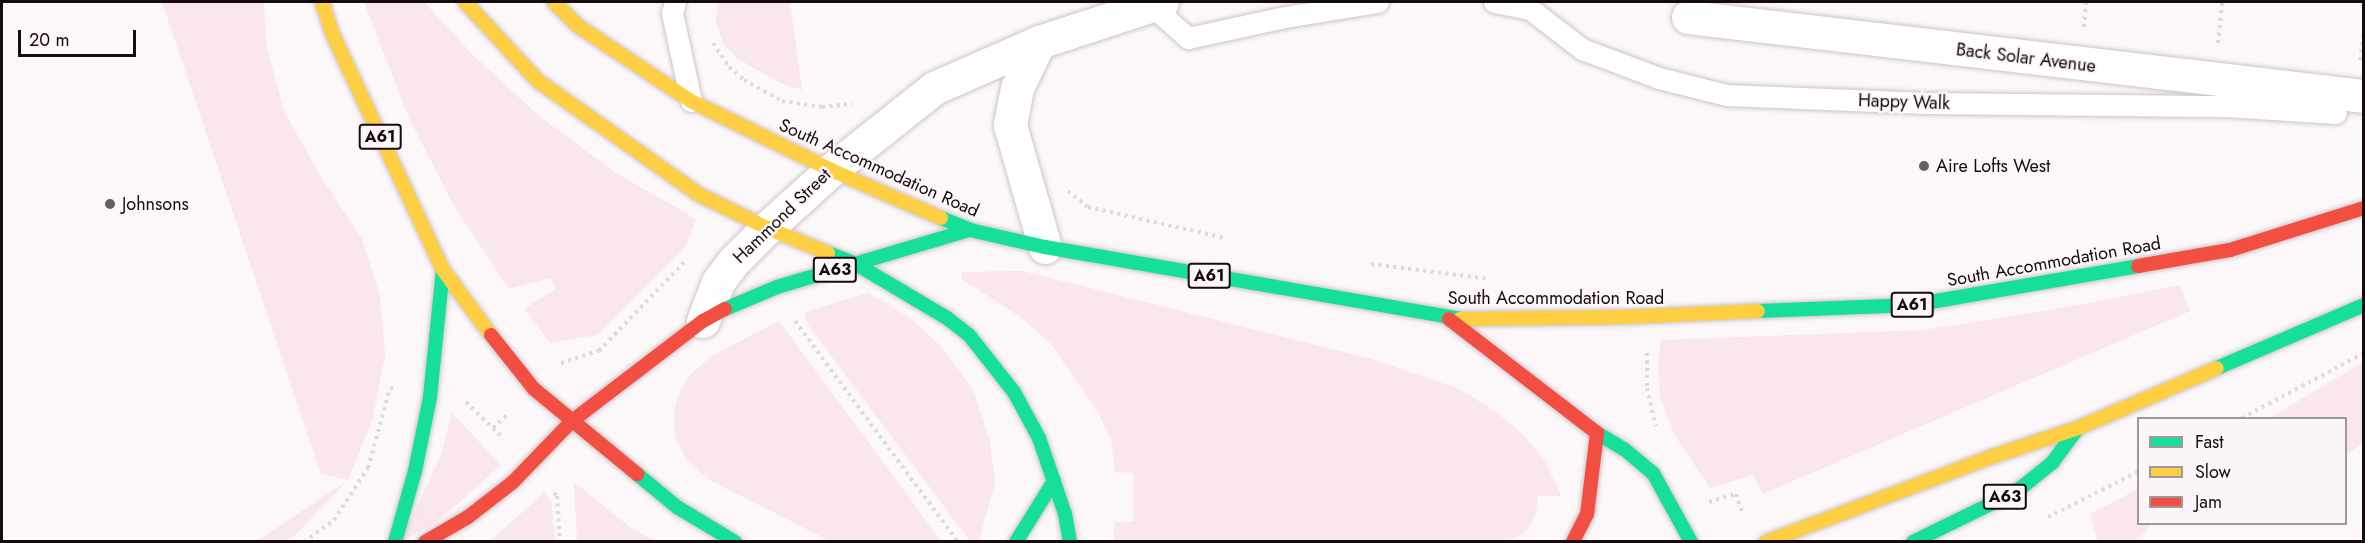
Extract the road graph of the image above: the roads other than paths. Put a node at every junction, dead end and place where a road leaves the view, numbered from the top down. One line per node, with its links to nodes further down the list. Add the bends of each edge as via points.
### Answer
1 (322, 2): 18 (main road, A61, via 332,33)
2 (465, 2): 14 (main road, A63, via 538,81 698,194)
3 (554, 2): 10 (main road, South Accommodation Road / A61, via 578,26)
4 (675, 2): 10 (lane, via 672,13)
5 (1377, 2): 7 (lane, via 1188,38)
6 (1494, 2): 11 (lane, Happy Walk, via 1530,9 1582,49 1659,78 1726,95 1928,103)
7 (1156, 3): 9 (street, Hammond Street)
8 (1688, 17): 11 (street, Back Solar Avenue)
9 (1039, 42): 12 (street, Hammond Street, via 934,88); 16 (street, via 1017,88 1010,125)
10 (691, 102): 12 (main road, South Accommodation Road / A61)
11 (2350, 104)
12 (831, 170): 14 (street, Hammond Street); 15 (main road, South Accommodation Road / A61)
13 (2364, 208): 20 (main road, South Accommodation Road / A61, via 2230,250 1913,305 1648,316)
14 (767, 228): 17 (main road, A63); 21 (street, Hammond Street, via 718,282)
15 (970, 230): 16 (main road, South Accommodation Road / A61); 17 (main road, A63)
16 (1045, 247): 20 (main road, South Accommodation Road / A61)
17 (856, 264): 21 (main road, A63, via 777,288); 25 (main road, A63, via 969,335 1014,392 1039,438)
18 (443, 270): 22 (main road, A61, via 534,389); 26 (main road, via 430,397)
19 (2364, 305): 23 (main road)
20 (1449, 319): 24 (main road)
21 (703, 321): 22 (main road, A63)
22 (572, 421): 27 (main road, A63, via 513,482 468,517); 28 (main road, A61, via 677,507)
23 (2078, 428): 33 (main road); 34 (main road, A63, via 2052,463 2017,491)
24 (1597, 433): 31 (main road, via 1587,514); 32 (main road, via 1653,473)
25 (1054, 481): 29 (main road); 30 (main road, A63)
26 (396, 542)
27 (425, 542)
28 (735, 542)
29 (1016, 542)
30 (1070, 542)
31 (1573, 542)
32 (1691, 542)
33 (1766, 542)
34 (1913, 542)

